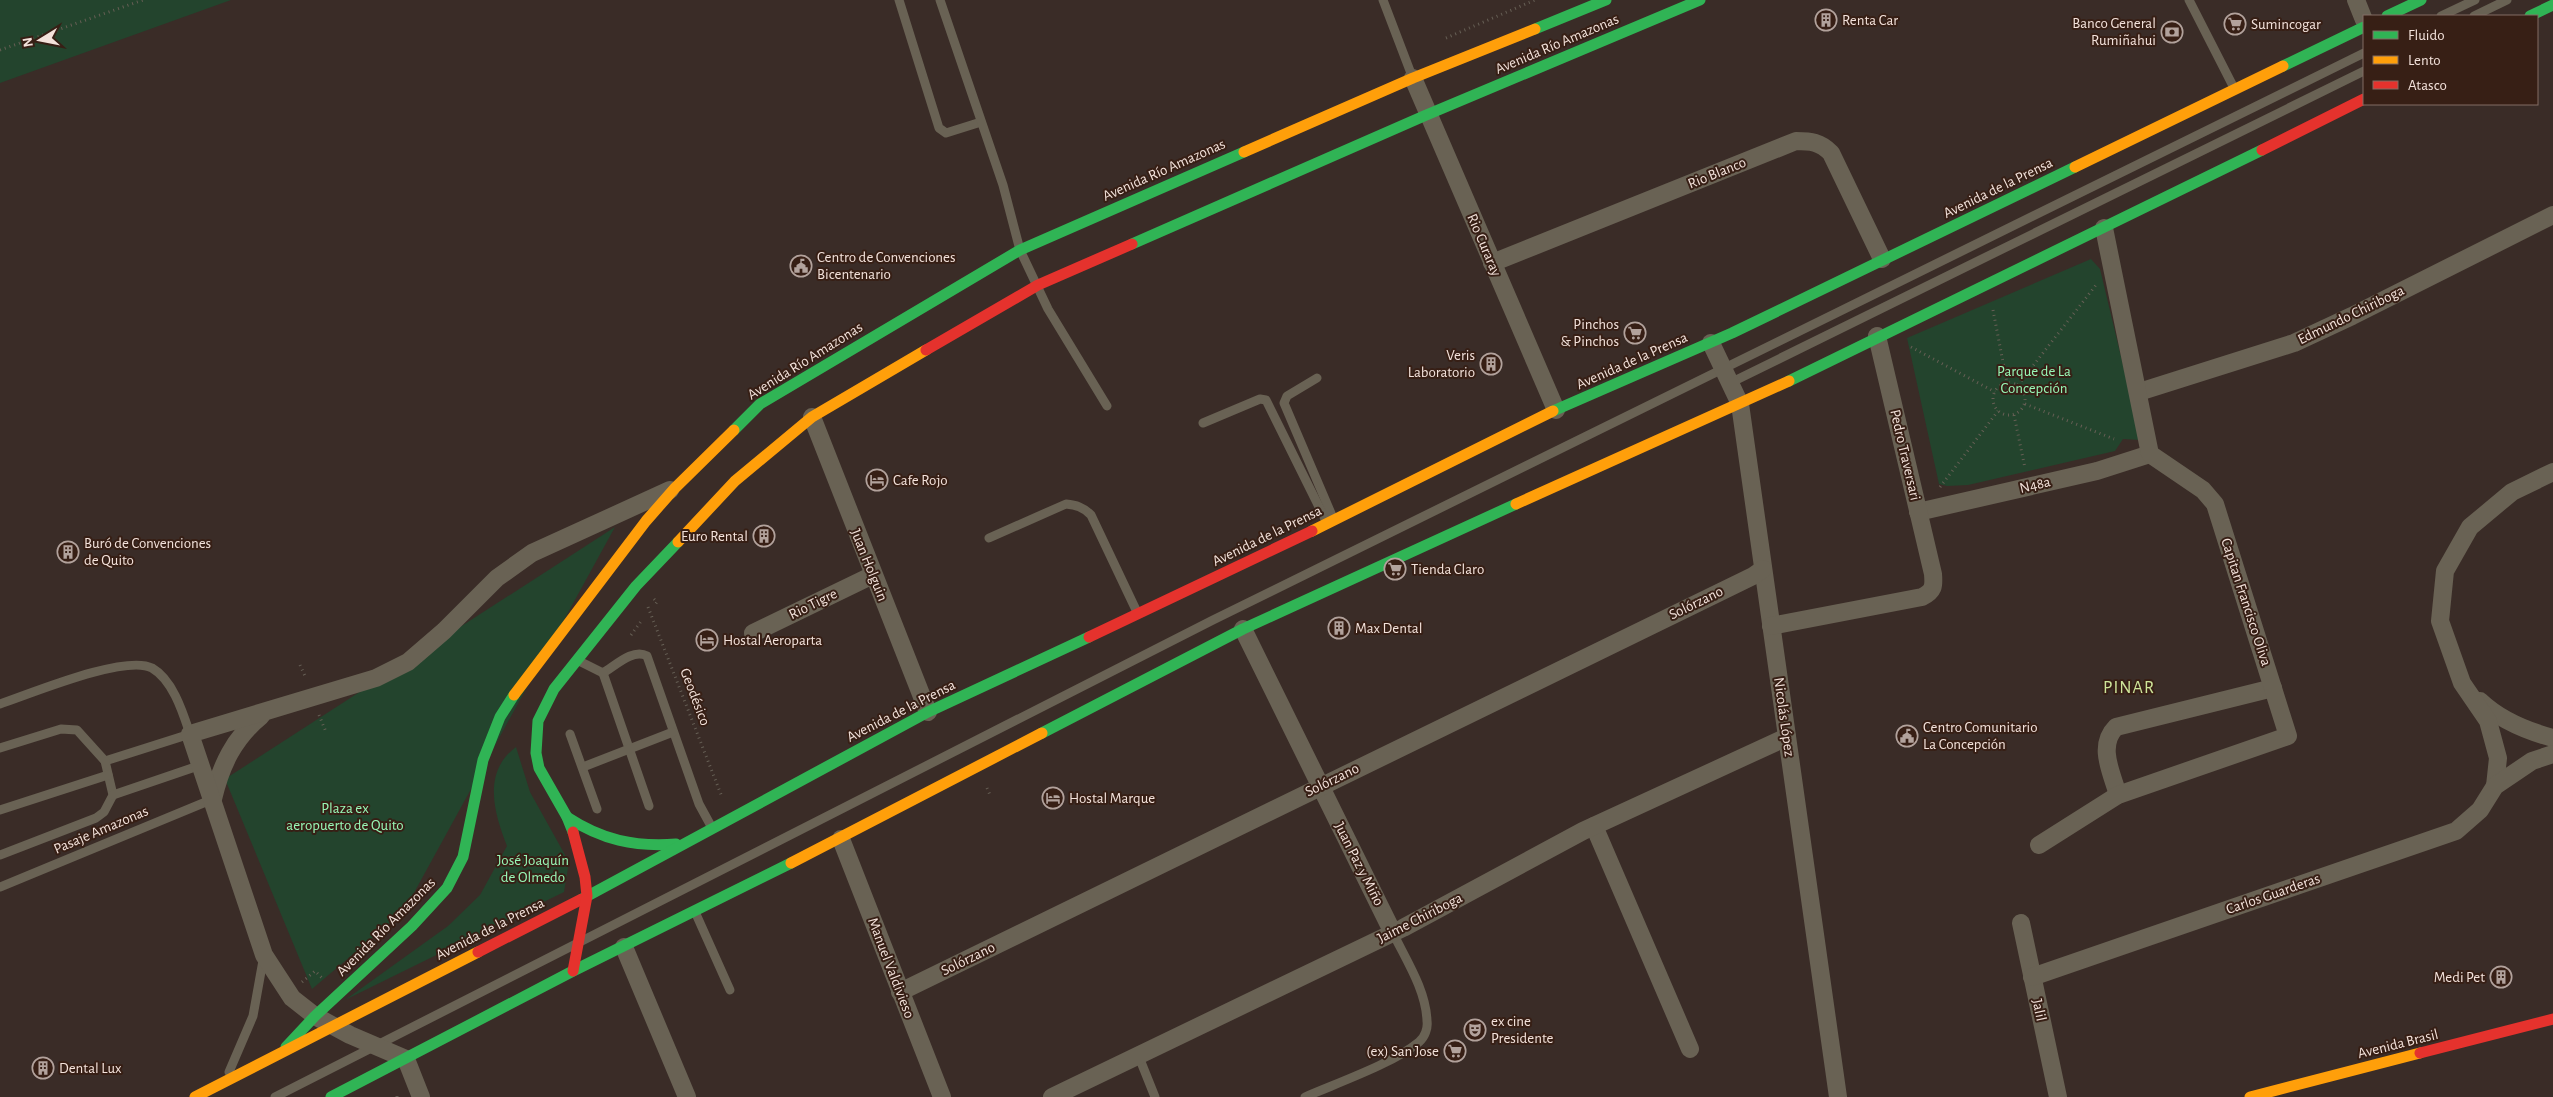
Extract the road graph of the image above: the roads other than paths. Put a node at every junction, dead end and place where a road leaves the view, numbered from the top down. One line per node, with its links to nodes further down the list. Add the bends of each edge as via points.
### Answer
1 (899, 0): 24 (lane, via 939,128 946,133)
2 (940, 0): 24 (lane)
3 (1383, 0): 20 (lane)
4 (1606, 0): 20 (main road, Avenida Río Amazonas)
5 (1700, 0): 23 (main road, Avenida Río Amazonas)
6 (2189, 0): 21 (lane)
7 (2356, 0): 16 (street)
8 (2421, 0): 12 (main road)
9 (2475, 0): 13 (lane)
10 (2507, 0): 14 (lane)
11 (2553, 5): 15 (main road)
12 (2390, 15)
13 (2443, 15)
14 (2476, 15)
15 (2532, 15)
16 (2363, 18)
17 (2363, 28): 21 (main road, Avenida de la Prensa)
18 (2363, 53): 33 (lane, via 2196,134)
19 (2363, 71): 33 (lane)
20 (1413, 78): 23 (street, Rio Curaray); 27 (main road, Avenida Río Amazonas)
21 (2235, 90): 28 (main road, Avenida de la Prensa)
22 (2363, 99): 26 (main road)
23 (1429, 114): 29 (street, Rio Curaray); 30 (main road, Avenida Río Amazonas)
24 (981, 122): 27 (lane, via 1003,185)
25 (2553, 215): 35 (street, Edmundo Chiriboga, via 2294,343)
26 (2104, 228): 31 (main road); 35 (street)
27 (1020, 250): 30 (lane); 43 (main road, Avenida Río Amazonas, via 760,404)
28 (1882, 259): 29 (street, Rio Blanco, via 1831,153 1818,142 1796,141); 32 (main road, Avenida de la Prensa)
29 (1492, 263): 38 (street, Rio Curaray)
30 (1038, 285): 37 (lane, via 1048,309); 39 (main road, Avenida Río Amazonas)
31 (1877, 336): 36 (main road); 44 (street, Pedro Traversari)
32 (1711, 343): 33 (street, Nicolás López); 38 (main road, Avenida de la Prensa)
33 (1728, 376): 36 (street, Nicolás López); 107 (lane, via 1213,620)
34 (1317, 378): 45 (lane, via 1287,396 1284,403)
35 (2139, 392): 41 (street)
36 (1740, 404): 47 (street, Nicolás López); 51 (main road, via 1324,590)
37 (1107, 406)
38 (1556, 410): 45 (main road, Avenida de la Prensa)
39 (812, 417): 48 (street, Juan Holguin); 53 (main road, Avenida Río Amazonas, via 735,480 636,586)
40 (1203, 422): 45 (lane, via 1260,399 1266,400)
41 (2150, 454): 44 (street, N48a, via 2097,471); 56 (street, Capitan Francisco Oliva, via 2203,490 2215,504)
42 (2553, 472): 55 (street, via 2512,492 2470,527 2445,571 2440,621)
43 (675, 488): 58 (street, via 532,553 496,578 408,662 376,678); 98 (main road, Avenida Río Amazonas, via 537,661 500,717 483,760 463,857 447,888 412,926)
44 (1918, 512): 50 (street, Pedro Traversari, via 1933,574 1932,591 1922,596)
45 (1331, 522): 49 (main road, Avenida de la Prensa)
46 (989, 538): 49 (lane, via 1066,504 1085,509)
47 (1763, 569): 50 (street, Nicolás López); 72 (street, Solórzano)
48 (872, 576): 52 (street, Rio Tigre); 59 (street, Juan Holguin)
49 (1138, 614): 59 (main road, Avenida de la Prensa)
50 (1771, 626): 63 (street, Nicolás López)
51 (1243, 630): 72 (street, Juan Paz y Miño); 83 (main road)
52 (753, 633)
53 (578, 660): 54 (lane); 80 (main road, Avenida Río Amazonas, via 544,707 536,734 539,768)
54 (603, 673): 60 (lane, via 634,654 647,656); 66 (lane)
55 (2462, 683): 64 (street, via 2490,710 2526,730); 73 (street, Carlos Guarderas, via 2488,721 2498,758)
56 (2273, 688): 75 (street, Capitan Francisco Oliva, via 2288,736); 75 (street, via 2116,727 2107,740 2106,750)
57 (0, 704): 61 (lane, via 107,669 127,664 142,666 152,668 163,678 177,701)
58 (267, 712): 61 (street); 76 (street, via 237,740 221,771)
59 (928, 712): 82 (main road, Avenida de la Prensa)
60 (674, 732): 66 (lane); 82 (lane, via 699,804)
61 (190, 734): 68 (lane); 69 (street)
62 (570, 734): 70 (lane)
63 (1787, 737): 81 (street, Jaime Chiriboga); 115 (street, Nicolás López)
64 (2553, 738)
65 (0, 748): 68 (lane, via 70,728 83,734)
66 (629, 748): 70 (lane); 77 (lane)
67 (2553, 754): 73 (street, Carlos Guarderas, via 2532,762)
68 (105, 761): 71 (lane)
69 (201, 765): 74 (lane); 76 (street)
70 (582, 767): 78 (lane)
71 (108, 775): 74 (lane); 79 (lane)
72 (1319, 786): 91 (street, Juan Paz y Miño); 97 (street, Solórzano)
73 (2495, 786): 95 (street, Carlos Guarderas, via 2480,810 2456,831)
74 (113, 795): 86 (lane, via 104,812 96,818)
75 (2118, 795): 85 (street, Capitan Francisco Oliva)
76 (213, 799): 87 (lane, Pasaje Amazonas); 93 (street)
77 (649, 806)
78 (597, 809)
79 (0, 810)
80 (567, 817): 84 (main road, via 587,832 619,844); 88 (main road, Avenida Río Amazonas, via 580,855)
81 (1594, 826): 91 (street, Jaime Chiriboga); 102 (street)
82 (712, 828): 84 (main road, Avenida de la Prensa)
83 (841, 839): 89 (main road); 97 (street, Manuel Valdivieso)
84 (682, 844): 88 (main road, Avenida de la Prensa)
85 (2038, 845)
86 (0, 855)
87 (0, 887)
88 (586, 901): 94 (main road, Avenida Río Amazonas); 100 (main road, Avenida de la Prensa)
89 (695, 912): 92 (main road); 96 (lane)
90 (2021, 923): 95 (street, Jalil)
91 (1393, 932): 103 (street, Jaime Chiriboga); 114 (lane, Juan Paz y Miño, via 1420,990 1426,1031 1420,1041 1396,1056)
92 (624, 947): 94 (main road); 110 (street)
93 (264, 955): 98 (street, via 292,998); 105 (lane, via 253,1016)
94 (574, 966): 104 (main road)
95 (2032, 977): 116 (street, Jalil)
96 (730, 990)
97 (900, 992): 111 (street, Manuel Valdivieso)
98 (315, 1016): 100 (street); 101 (main road, Avenida Río Amazonas)
99 (2553, 1019): 117 (main road, Avenida Brasil)
100 (334, 1026): 101 (main road, Avenida de la Prensa); 104 (street, via 386,1052)
101 (285, 1049): 105 (main road, Avenida de la Prensa)
102 (1690, 1049)
103 (1139, 1056): 112 (street, Jaime Chiriboga); 113 (lane)
104 (406, 1058): 108 (main road); 109 (street)
105 (225, 1082): 106 (main road, Avenida de la Prensa)
106 (194, 1097)
107 (275, 1097)
108 (331, 1097)
109 (421, 1097)
110 (687, 1097)
111 (942, 1097)
112 (1052, 1097)
113 (1156, 1097)
114 (1305, 1097)
115 (1838, 1097)
116 (2058, 1097)
117 (2250, 1097)

